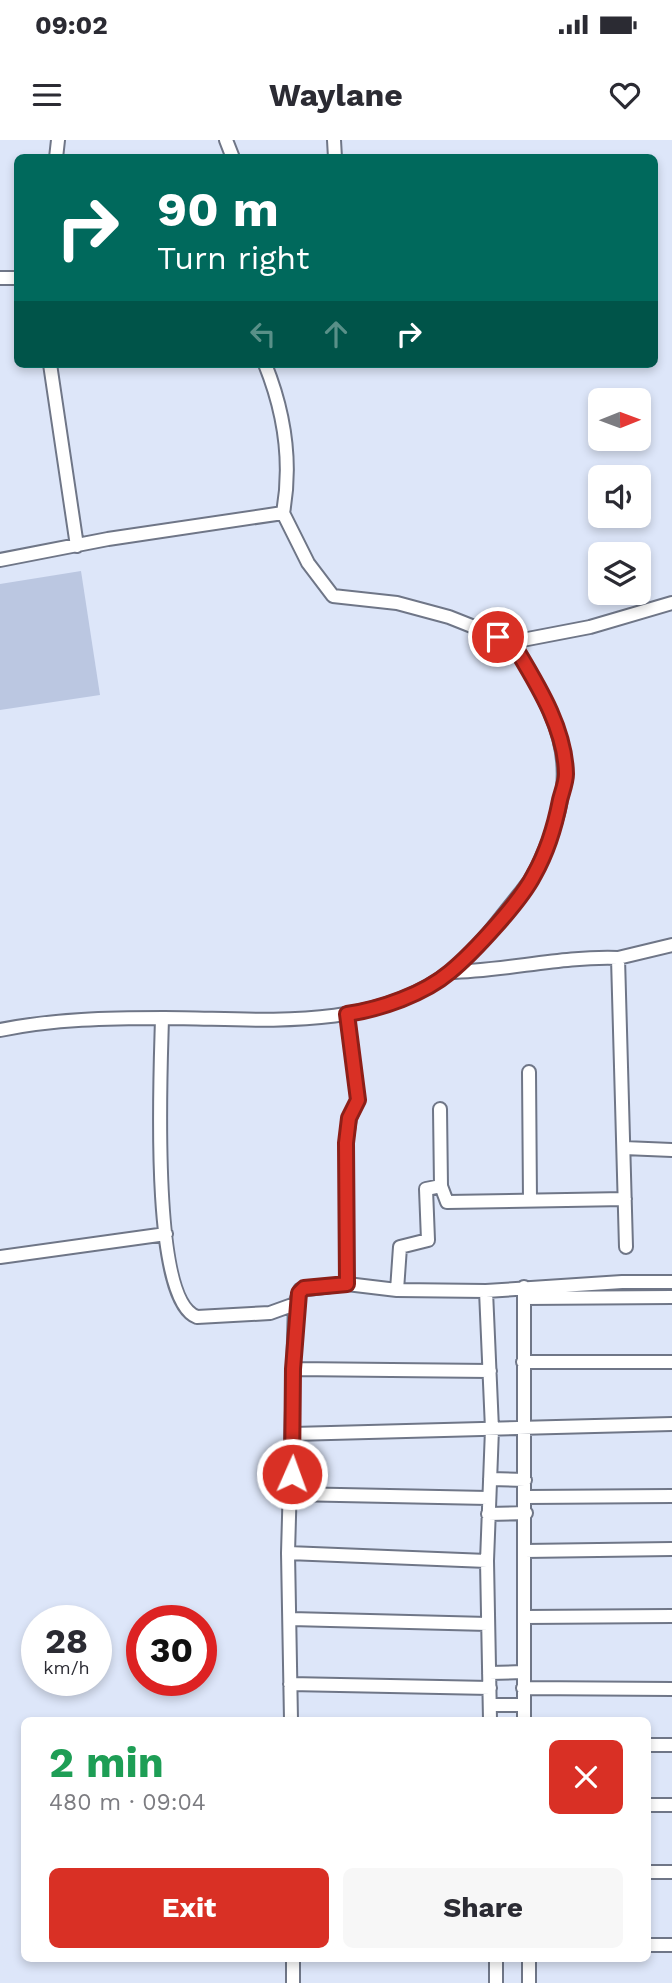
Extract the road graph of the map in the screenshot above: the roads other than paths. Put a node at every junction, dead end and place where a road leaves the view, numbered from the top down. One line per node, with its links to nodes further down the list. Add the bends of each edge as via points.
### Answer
1 (51, 368): 4 (street)
2 (267, 368): 3 (street, via 286,446 288,486)
3 (283, 513): 4 (street); 7 (street, via 308,564 333,596 397,603)
4 (77, 546): 5 (street)
5 (0, 560)
6 (672, 603): 7 (street, via 590,627)
7 (512, 642): 10 (street, via 557,731 566,775 554,826 533,877 483,940)
8 (672, 945): 9 (street)
9 (618, 958): 10 (street, via 583,956); 16 (street)
10 (449, 972): 11 (street, via 428,986 365,1012)
11 (347, 1014): 12 (street, via 296,1019); 25 (street, via 358,1100 349,1118 346,1143)
12 (162, 1018): 13 (street, via 52,1020); 21 (street, via 160,1185)
13 (0, 1030)
14 (529, 1072): 20 (street)
15 (440, 1109): 18 (street)
16 (624, 1147): 17 (street); 19 (street)
17 (672, 1150)
18 (441, 1186): 20 (street, via 444,1200 451,1202); 26 (street, via 426,1189 428,1240 400,1247)
19 (625, 1199): 20 (street); 22 (street)
20 (530, 1201)
21 (166, 1234): 23 (street); 30 (street, via 175,1285 191,1315 270,1313)
22 (626, 1247)
23 (0, 1257)
24 (672, 1282): 28 (street)
25 (347, 1284): 26 (street); 30 (street, via 302,1289)
26 (397, 1290): 27 (street)
27 (485, 1291): 28 (street); 34 (street)
28 (524, 1292): 29 (street); 31 (street)
29 (672, 1297)
30 (295, 1304): 33 (street)
31 (523, 1362): 32 (street); 36 (street)
32 (672, 1363)
33 (293, 1369): 34 (street); 38 (street)
34 (490, 1371): 37 (street)
35 (672, 1424): 36 (street)
36 (526, 1428): 37 (street); 40 (street)
37 (492, 1429): 38 (street); 39 (street)
38 (293, 1434): 41 (street)
39 (490, 1479): 40 (street); 44 (street)
40 (525, 1480): 43 (street)
41 (291, 1494): 44 (street); 49 (street)
42 (672, 1496): 43 (street)
43 (526, 1497): 45 (street)
44 (488, 1498): 46 (street)
45 (526, 1513): 46 (street); 48 (street)
46 (488, 1514): 50 (street)
47 (672, 1549): 48 (street)
48 (524, 1551): 52 (street)
49 (288, 1553): 50 (street); 53 (street)
50 (488, 1561): 54 (street)
51 (672, 1616): 52 (street)
52 (524, 1617): 55 (street)
53 (291, 1619): 54 (street); 57 (street)
54 (488, 1623): 56 (street)
55 (523, 1672): 56 (street); 59 (street)
56 (489, 1673): 58 (street)
57 (290, 1684): 58 (street); 63 (street)
58 (490, 1688): 61 (street)
59 (523, 1688): 60 (street); 62 (street)
60 (672, 1689)
61 (490, 1705): 62 (street); 64 (street)
62 (524, 1705): 65 (street)
63 (291, 1717)
64 (490, 1717)
65 (524, 1717)
66 (651, 1745): 67 (street)
67 (672, 1745)
68 (651, 1805): 69 (street)
69 (672, 1805)
70 (651, 1872): 71 (street)
71 (672, 1872)
72 (651, 1945): 73 (street)
73 (672, 1945)
74 (293, 1962): 77 (street)
75 (496, 1962): 78 (street)
76 (529, 1962): 79 (street)
77 (293, 1983)
78 (496, 1983)
79 (529, 1983)

